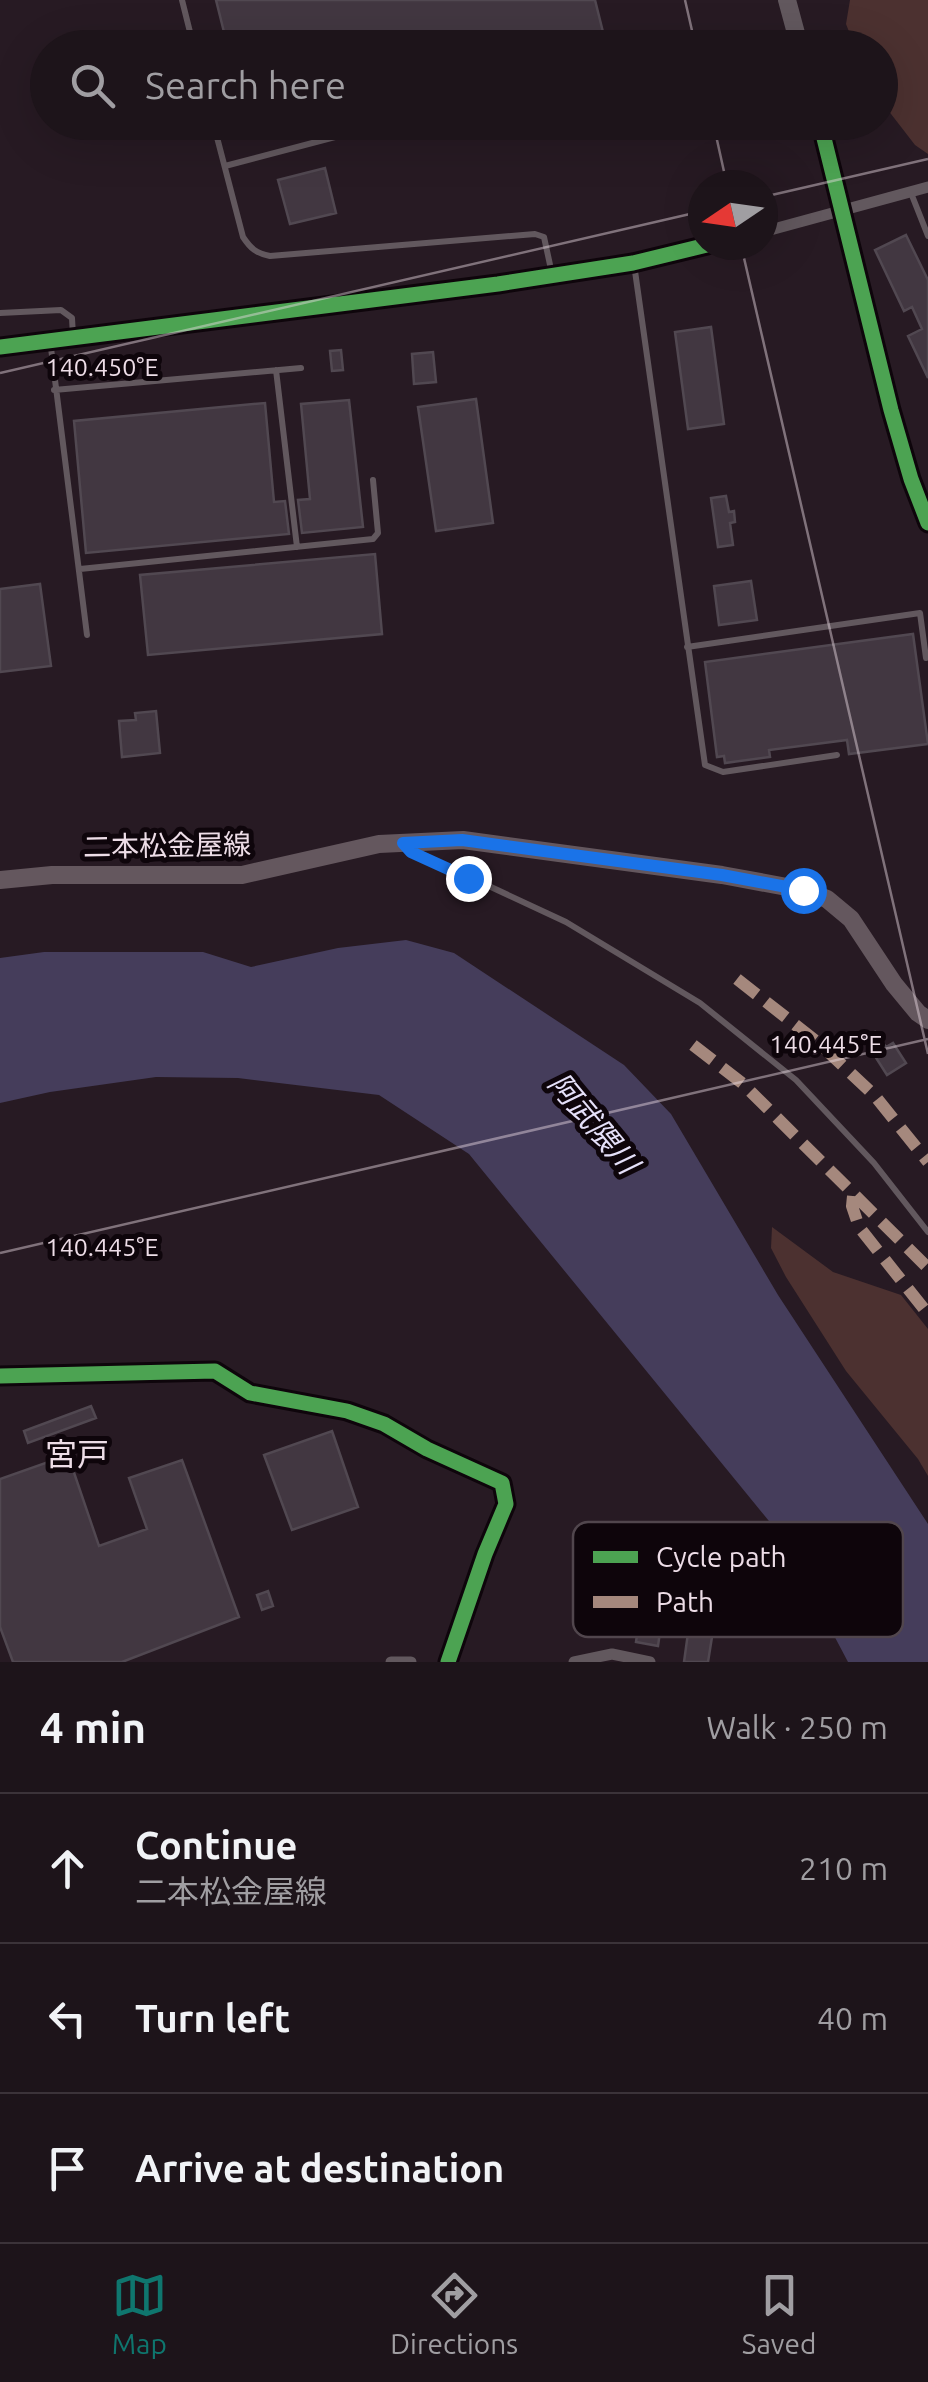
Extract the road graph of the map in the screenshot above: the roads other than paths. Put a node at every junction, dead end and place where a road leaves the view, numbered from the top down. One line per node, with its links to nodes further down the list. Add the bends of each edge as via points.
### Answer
1 (182, 0): 3 (lane)
2 (788, 0): 4 (street)
3 (190, 30)
4 (796, 30)
5 (218, 140): 8 (lane)
6 (324, 140): 8 (lane)
7 (824, 140): 11 (street)
8 (225, 166): 16 (lane, via 243,238 260,254 535,234 544,238)
9 (928, 187): 10 (street)
10 (910, 192): 11 (street); 13 (lane)
11 (842, 210): 12 (street); 25 (street, via 891,410)
12 (778, 228)
13 (928, 236)
14 (688, 250): 15 (street)
15 (634, 263): 16 (street); 29 (lane)
16 (553, 275): 18 (street)
17 (0, 313): 18 (lane, via 61,310 72,318)
18 (73, 338): 19 (street)
19 (50, 340): 20 (street); 23 (lane)
20 (0, 347)
21 (301, 368): 22 (lane)
22 (276, 370): 23 (lane); 26 (lane)
23 (54, 390): 27 (lane)
24 (372, 480): 26 (lane, via 378,532 373,539)
25 (928, 524)
26 (297, 546): 27 (lane)
27 (80, 569): 28 (lane)
28 (87, 635)
29 (687, 647): 30 (lane, via 920,613); 31 (lane, via 711,770)
30 (926, 658)
31 (837, 755)
32 (403, 843): 33 (main road, 二本松金屋線, via 242,875); 34 (main road, 二本松金屋線, via 462,840 803,890 850,918 894,984); 35 (lane, via 566,922 713,1013 796,1080)
33 (0, 880)
34 (928, 1020)
35 (928, 1232)
36 (0, 1376): 39 (street, via 215,1371 250,1393 384,1424 502,1483 506,1504)
37 (391, 1662): 38 (street)
38 (411, 1662)
39 (448, 1662)
40 (574, 1662): 41 (street, via 612,1654)
41 (650, 1662)

